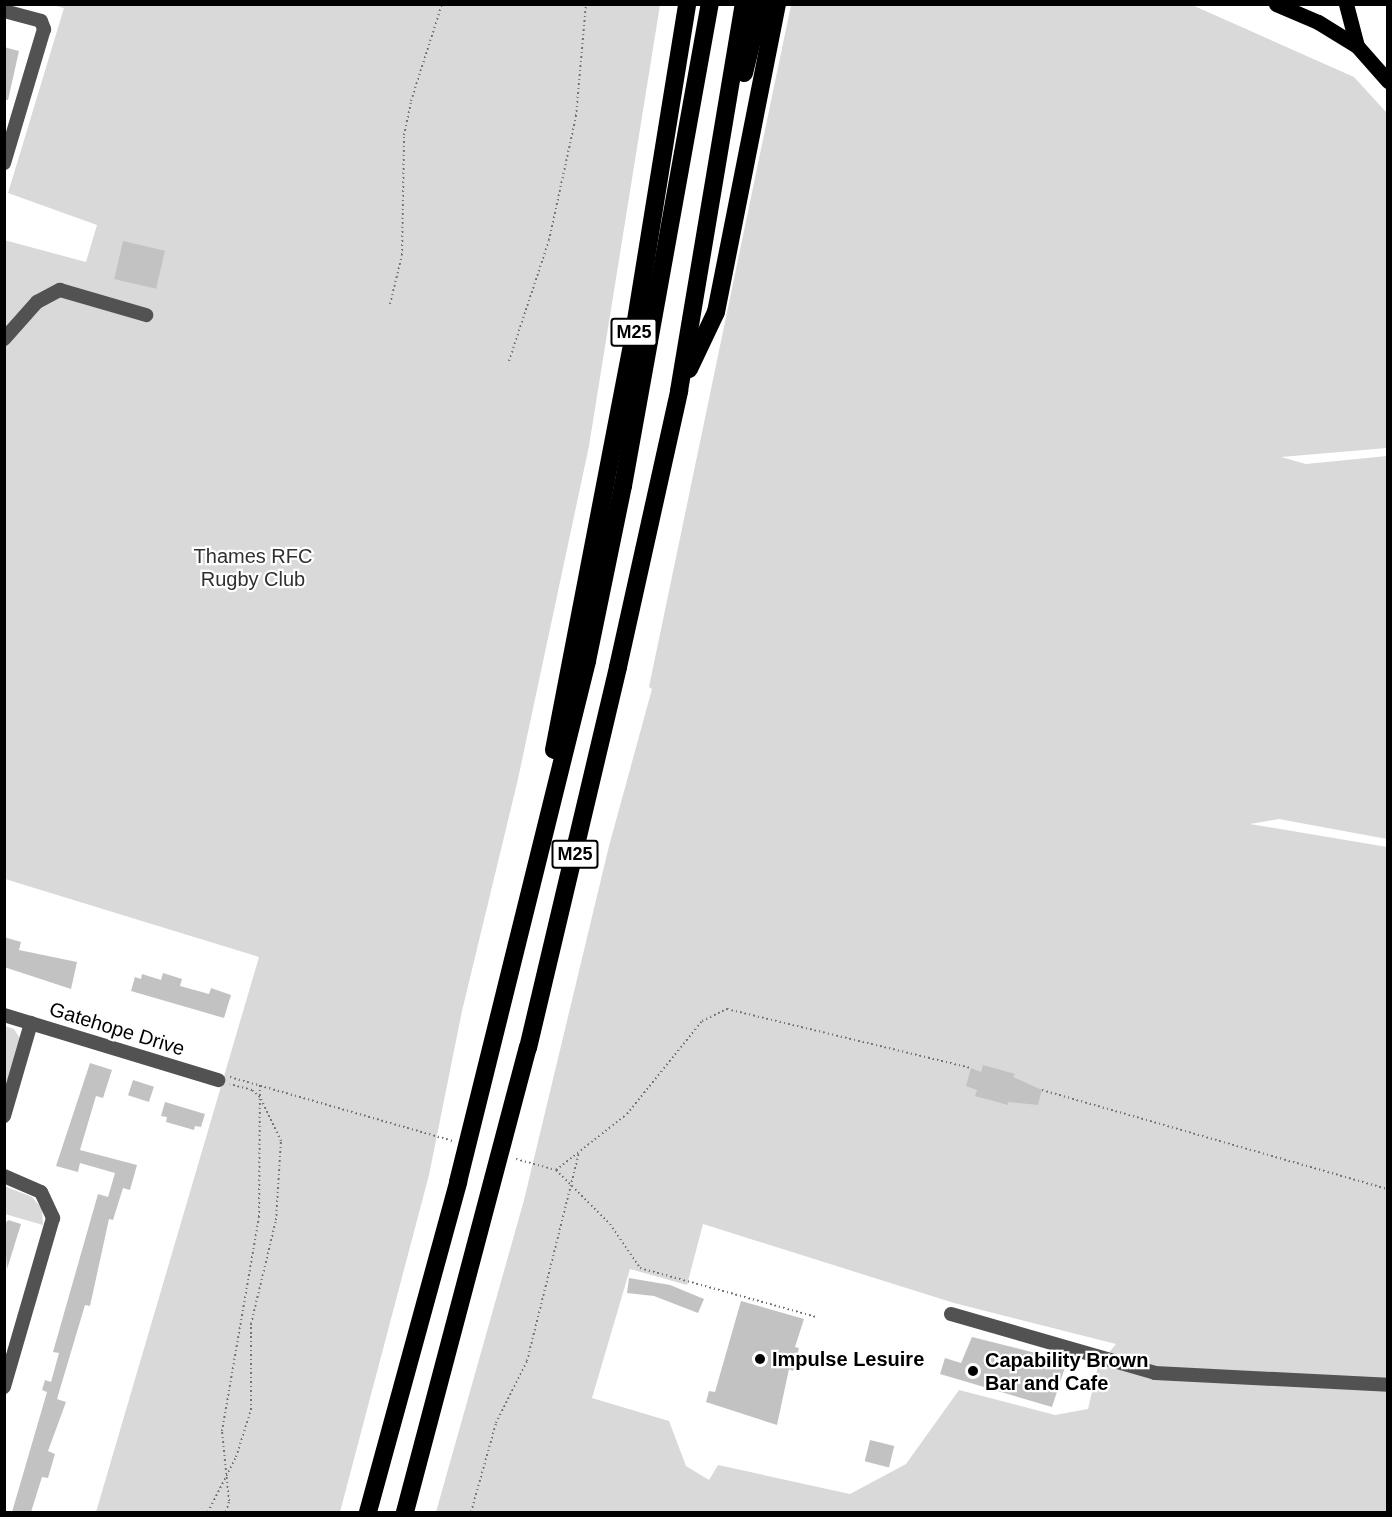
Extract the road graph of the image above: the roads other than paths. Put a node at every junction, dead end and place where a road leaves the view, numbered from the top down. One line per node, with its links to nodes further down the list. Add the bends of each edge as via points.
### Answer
1 (687, 4): 16 (highway, M25, via 631,351)
2 (744, 4): 12 (highway, M25)
3 (761, 4): 12 (highway, M25)
4 (777, 4): 15 (highway, M25, via 716,312)
5 (1276, 4): 9 (main road, via 1318,22)
6 (1346, 4): 9 (main road)
7 (709, 8): 16 (highway, M25, via 623,486 587,661)
8 (4, 10): 11 (street, via 40,21 44,29)
9 (1357, 46): 10 (main road)
10 (1388, 81)
11 (4, 163)
12 (714, 188): 15 (highway, M25)
13 (147, 315): 14 (street, via 60,290 37,302)
14 (4, 339)
15 (679, 391): 26 (highway, M25, via 558,924)
16 (524, 917): 25 (highway, M25, via 458,1182)
17 (4, 1015): 18 (street, Gatehope Drive)
18 (31, 1023): 19 (street, Gatehope Drive); 20 (street)
19 (221, 1078)
20 (4, 1116)
21 (4, 1176): 24 (street, via 41,1192 53,1218)
22 (951, 1314): 23 (street, via 1163,1375)
23 (1388, 1385)
24 (4, 1387)
25 (368, 1512)
26 (405, 1512)

